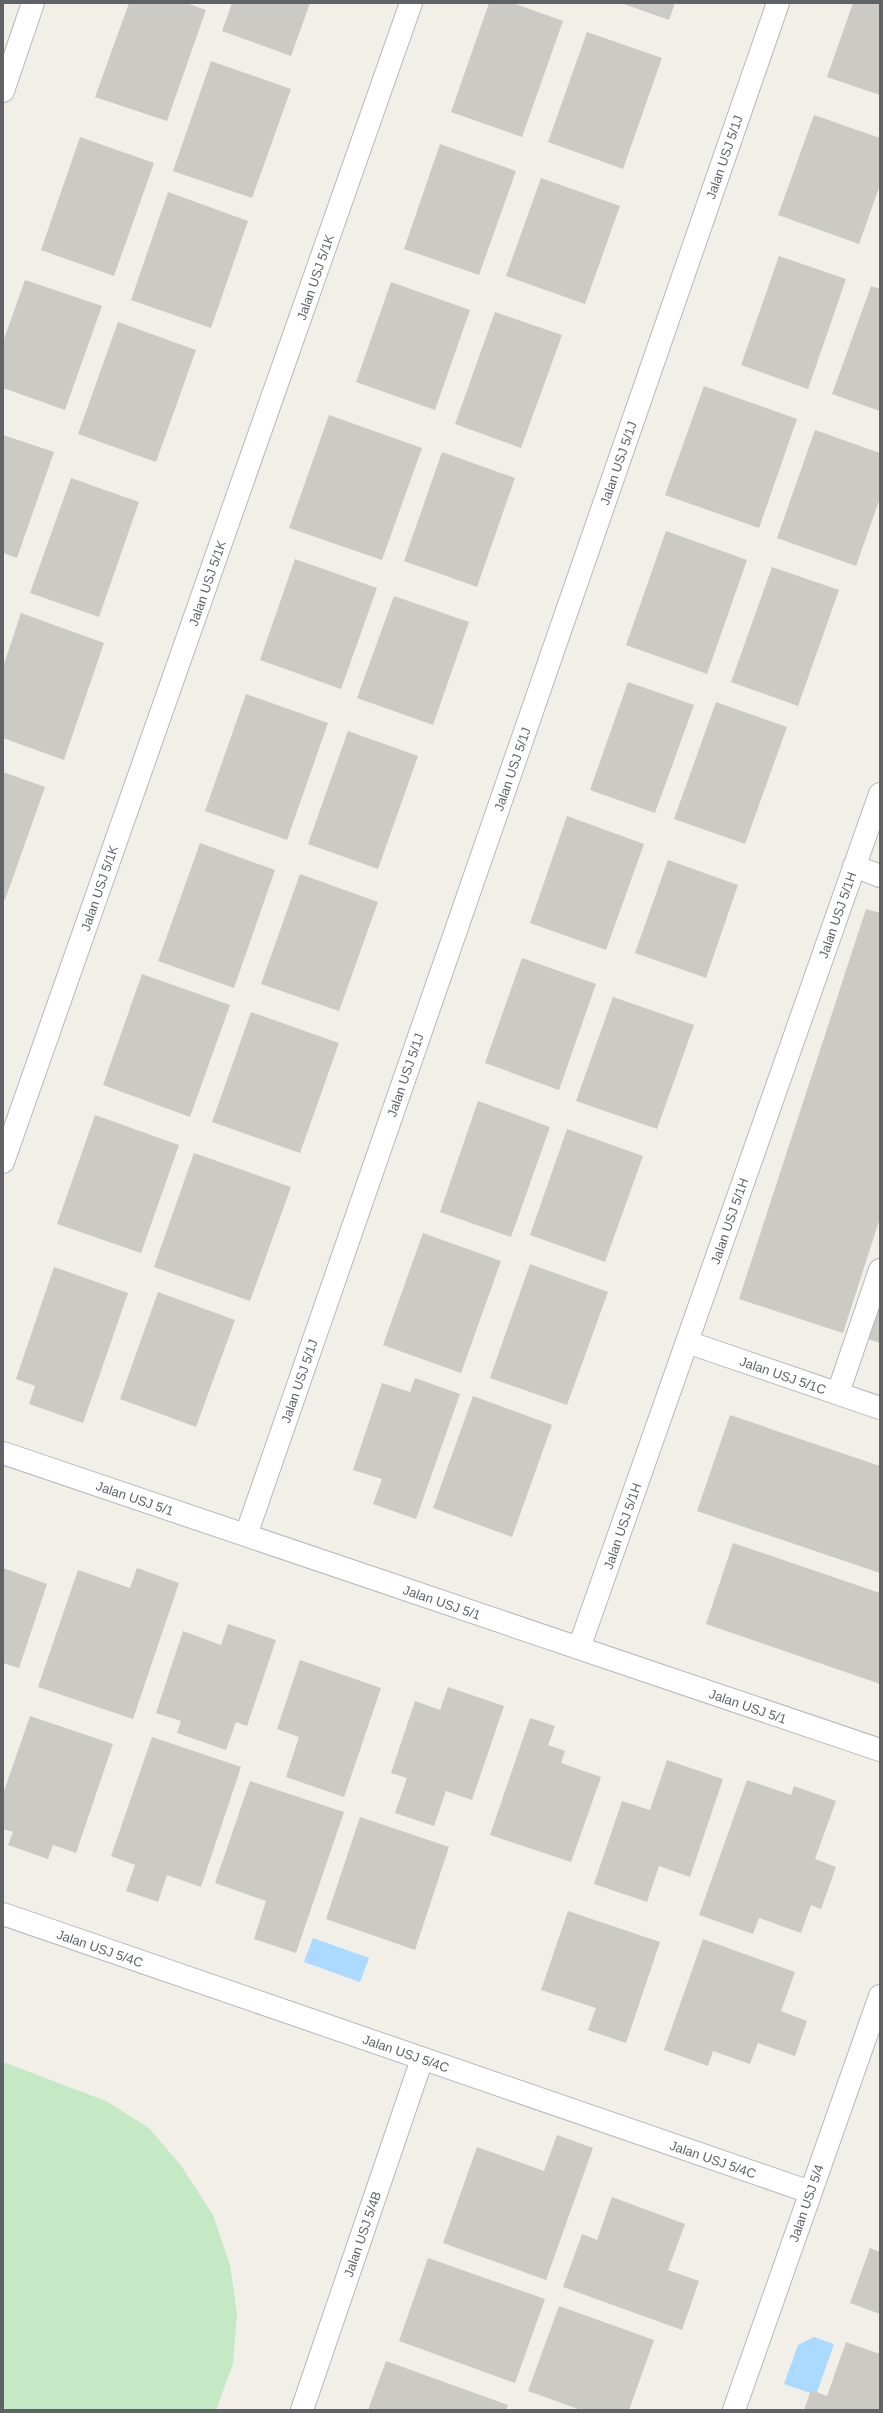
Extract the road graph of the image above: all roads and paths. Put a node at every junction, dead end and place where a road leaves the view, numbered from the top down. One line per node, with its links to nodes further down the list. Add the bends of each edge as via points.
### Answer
1 (33, 3): 4 (street)
2 (411, 3): 8 (street, Jalan USJ 5/1K)
3 (778, 3): 14 (street, Jalan USJ 5/1J)
4 (3, 91)
5 (880, 794): 6 (street, Jalan USJ 5/1H)
6 (854, 866): 7 (street); 10 (street, Jalan USJ 5/1H)
7 (880, 876)
8 (3, 1162)
9 (880, 1270): 11 (street)
10 (687, 1342): 11 (street, Jalan USJ 5/1C); 15 (street, Jalan USJ 5/1H)
11 (838, 1393): 12 (street, Jalan USJ 5/1C)
12 (880, 1408)
13 (3, 1453): 14 (street, Jalan USJ 5/1)
14 (246, 1535): 15 (street, Jalan USJ 5/1)
15 (579, 1648): 16 (street, Jalan USJ 5/1)
16 (880, 1750)
17 (3, 1914): 19 (street, Jalan USJ 5/4C)
18 (880, 1996): 20 (street, Jalan USJ 5/4)
19 (422, 2059): 20 (street, Jalan USJ 5/4C); 21 (street, Jalan USJ 5/4B)
20 (810, 2192): 22 (street, Jalan USJ 5/4)
21 (302, 2410)
22 (734, 2410)

